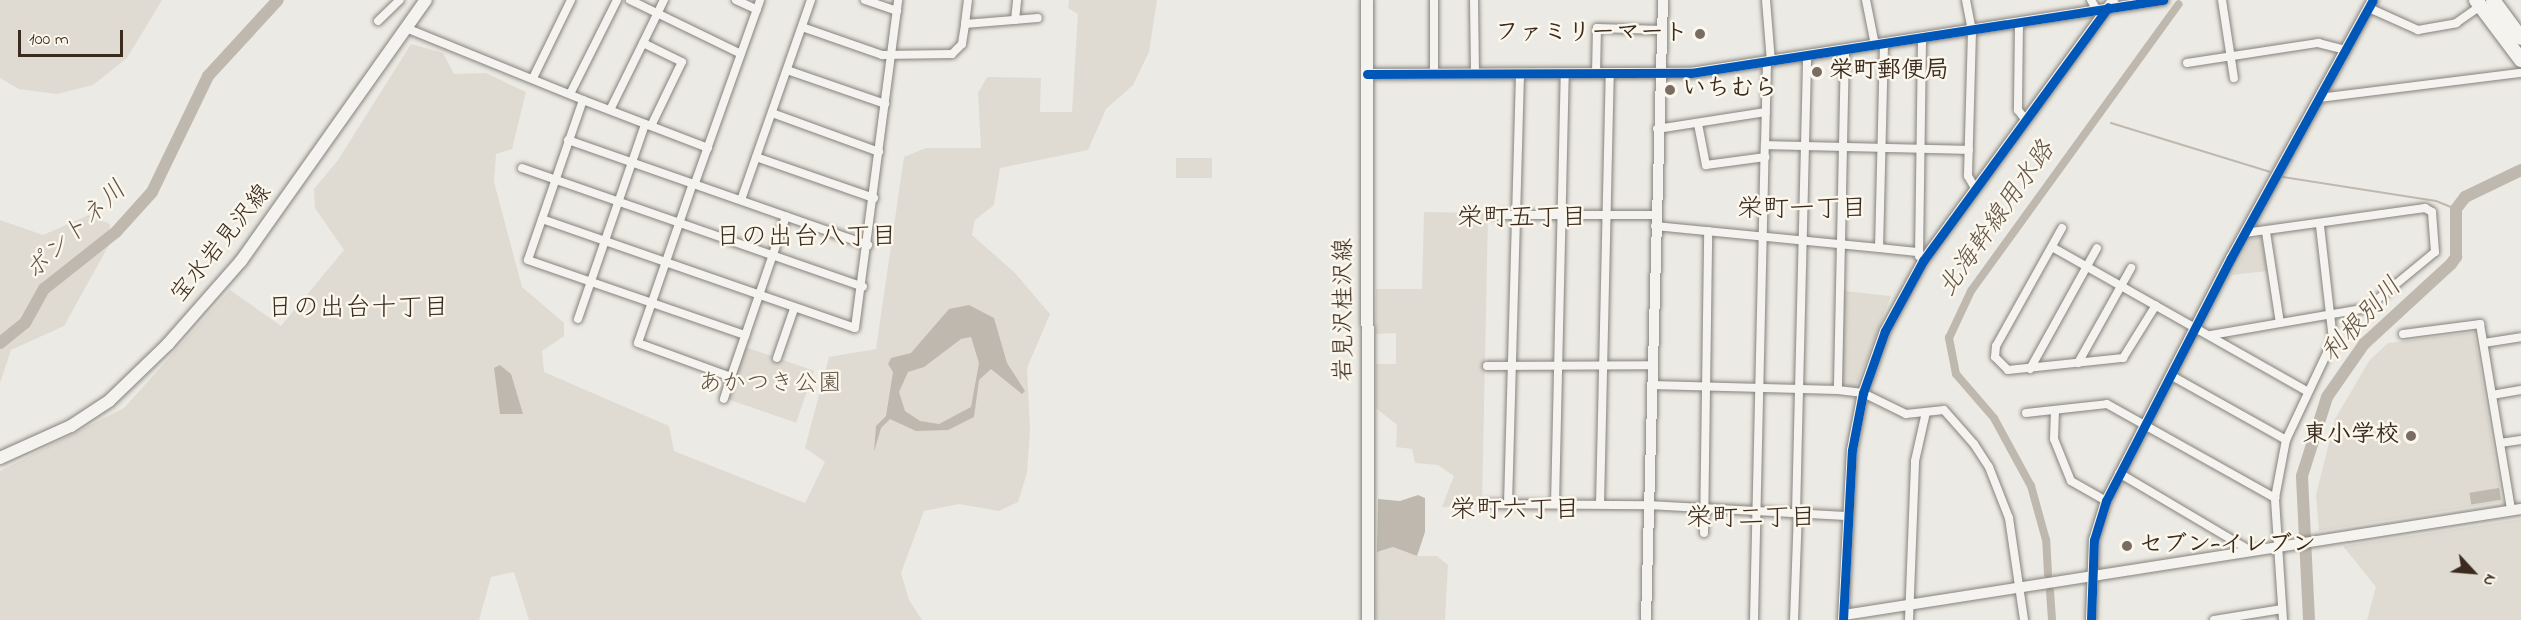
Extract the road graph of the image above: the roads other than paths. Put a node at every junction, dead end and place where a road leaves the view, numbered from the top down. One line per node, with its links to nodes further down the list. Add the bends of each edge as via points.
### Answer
1 (400, 0): 33 (street)
2 (426, 0): 37 (main road, 宝水岩見沢線)
3 (571, 0): 63 (street)
4 (617, 0): 65 (street)
5 (630, 0): 30 (street)
6 (664, 0): 30 (street)
7 (736, 0): 27 (street)
8 (760, 0): 27 (street)
9 (812, 0): 36 (street)
10 (865, 0): 28 (street)
11 (898, 0): 28 (street)
12 (968, 0): 35 (street)
13 (1017, 0): 32 (street)
14 (1367, 0): 56 (main road, 岩見沢桂沢線)
15 (1434, 0): 54 (street)
16 (1474, 0): 57 (street)
17 (1663, 0): 38 (street)
18 (1766, 0): 51 (street)
19 (1866, 0): 43 (street)
20 (1966, 0): 39 (street)
21 (2091, 0): 29 (street)
22 (2113, 0): 29 (street)
23 (2163, 0): 29 (street)
24 (2223, 0): 49 (street)
25 (2483, 2): 26 (street, via 2456,23 2418,30); 41 (highway); 50 (highway)
26 (2371, 4): 45 (street)
27 (757, 10): 46 (street)
28 (897, 11): 47 (street)
29 (2102, 11): 34 (street); 72 (street)
30 (658, 13): 42 (street); 46 (street)
31 (1038, 18): 32 (street)
32 (1015, 20): 35 (street)
33 (378, 21)
34 (2019, 23): 39 (street); 72 (street, via 2018,110)
35 (965, 24): 47 (street, via 957,53)
36 (802, 27): 47 (street); 53 (street)
37 (406, 28): 63 (street); 164 (main road, 宝水岩見沢線, via 247,252 168,344 109,401 71,426)
38 (1662, 30): 60 (street, via 1597,28); 62 (street)
39 (1972, 31): 40 (street); 83 (street)
40 (1922, 38): 43 (street); 82 (street)
41 (2521, 38)
42 (643, 43): 69 (street); 74 (street, via 682,62)
43 (1880, 45): 44 (street); 80 (street)
44 (1845, 50): 48 (street); 79 (street)
45 (2346, 50): 49 (street, via 2318,43); 66 (street)
46 (741, 54): 81 (street)
47 (891, 56): 68 (street)
48 (1807, 56): 51 (street); 78 (street)
49 (2231, 56): 52 (street); 64 (street)
50 (2521, 60)
51 (1769, 62): 62 (street); 70 (street)
52 (2187, 63)
53 (787, 70): 68 (street); 71 (street)
54 (1434, 73): 56 (street); 57 (street)
55 (2521, 73): 66 (street)
56 (1367, 74): 186 (main road, 岩見沢桂沢線)
57 (1475, 74): 58 (street)
58 (1520, 74): 59 (street); 97 (street)
59 (1565, 74): 60 (street); 98 (street)
60 (1596, 74): 61 (street)
61 (1610, 74): 62 (street); 95 (street)
62 (1661, 74): 75 (street)
63 (532, 78): 65 (street)
64 (2234, 78)
65 (570, 94): 67 (street)
66 (2319, 98): 106 (street)
67 (583, 100): 69 (street); 76 (street)
68 (885, 104): 84 (street)
69 (610, 110): 74 (street)
70 (1766, 112): 73 (street); 77 (street)
71 (772, 113): 84 (street); 85 (street)
72 (2025, 119): 91 (street)
73 (1698, 124): 75 (street); 86 (street, via 1707,165)
74 (648, 125): 81 (street); 87 (street)
75 (1657, 129): 101 (street)
76 (568, 140): 87 (street); 89 (street)
77 (1765, 145): 78 (street); 86 (street)
78 (1803, 146): 79 (street); 109 (street)
79 (1843, 146): 80 (street); 111 (street)
80 (1881, 147): 82 (street); 114 (street)
81 (708, 148): 90 (street)
82 (1920, 148): 83 (street); 117 (street)
83 (1969, 150): 91 (street, via 1968,176)
84 (879, 152): 92 (street)
85 (756, 157): 92 (street); 93 (street)
86 (1765, 158): 108 (street)
87 (632, 162): 90 (street); 94 (street)
88 (522, 168): 89 (street)
89 (555, 180): 94 (street); 100 (street)
90 (694, 183): 93 (street); 102 (street)
91 (1975, 188): 117 (street)
92 (874, 198): 112 (street)
93 (741, 200): 99 (street)
94 (618, 202): 102 (street); 110 (street)
95 (1608, 214): 98 (street); 101 (street); 139 (street)
96 (1495, 215): 97 (street)
97 (1516, 215): 98 (street); 143 (street)
98 (1562, 215): 140 (street)
99 (786, 216): 112 (street); 116 (street)
100 (542, 219): 110 (street); 121 (street, via 528,260)
101 (1655, 221): 105 (street); 141 (street)
102 (679, 223): 116 (street); 118 (street)
103 (2320, 226): 107 (street); 128 (street); 128 (street, via 2425,208 2432,212 2435,252 2367,308)
104 (2062, 228): 113 (street)
105 (1708, 231): 108 (street); 149 (street)
106 (2245, 232): 107 (street); 131 (street)
107 (2266, 232): 130 (street)
108 (1762, 236): 109 (street); 148 (street)
109 (1802, 240): 111 (street); 150 (street)
110 (604, 241): 118 (street); 121 (street)
111 (1840, 244): 114 (street); 151 (street)
112 (868, 245): 123 (street)
113 (2052, 247): 119 (street); 144 (street, via 1996,346 1995,357 2008,370)
114 (1879, 248): 117 (street)
115 (2097, 248): 119 (street)
116 (773, 256): 123 (street); 124 (street)
117 (1920, 256): 154 (street, via 1885,331)
118 (665, 262): 124 (street); 125 (street)
119 (2087, 266): 122 (street); 144 (street)
120 (2131, 268): 122 (street)
121 (590, 282): 125 (street); 129 (street)
122 (2121, 286): 126 (street); 138 (street)
123 (863, 287): 127 (street, via 859,322 853,329)
124 (759, 296): 127 (street); 134 (street)
125 (651, 303): 134 (street); 145 (street, via 638,343)
126 (2156, 305): 131 (street); 138 (street, via 2124,358)
127 (795, 309): 137 (street)
128 (2333, 316): 130 (street); 153 (street, via 2333,340)
129 (578, 319)
130 (2280, 323): 133 (street)
131 (2197, 328): 133 (street); 146 (street)
132 (2403, 334): 136 (street, via 2480,324)
133 (2211, 335): 153 (street)
134 (745, 336): 145 (street)
135 (2521, 337): 136 (street)
136 (2484, 343): 155 (street)
137 (777, 358)
138 (2078, 363): 144 (street)
139 (1604, 364): 140 (street); 141 (street); 171 (street)
140 (1559, 365): 143 (street); 170 (street)
141 (1652, 365): 147 (street)
142 (1487, 366): 143 (street)
143 (1512, 366): 169 (street)
144 (2030, 369)
145 (731, 376): 156 (street)
146 (2172, 376): 160 (street); 161 (street)
147 (1651, 385): 149 (street); 172 (street)
148 (1759, 386): 149 (street); 150 (street); 174 (street)
149 (1706, 387): 173 (street)
150 (1799, 388): 151 (street); 176 (street)
151 (1838, 390): 154 (street)
152 (2521, 390): 155 (street)
153 (2307, 391): 161 (street)
154 (1863, 393): 158 (street, via 1906,414); 177 (street, via 1851,450)
155 (2492, 394): 163 (street)
156 (724, 399)
157 (2055, 410): 159 (street); 160 (street, via 2104,404); 167 (street, via 2054,439 2071,481)
158 (1926, 412): 182 (street, via 1948,412 1989,467 2009,518); 183 (street, via 1915,461)
159 (2025, 413)
160 (2145, 424): 165 (street); 166 (street)
161 (2286, 440): 166 (street)
162 (2521, 440): 163 (street)
163 (2500, 443): 175 (street)
164 (0, 459)
165 (2119, 473): 167 (street); 180 (street)
166 (2275, 498): 179 (street)
167 (2106, 501): 181 (street, via 2096,530)
168 (1485, 504): 169 (street)
169 (1508, 504): 170 (street)
170 (1555, 504): 171 (street)
171 (1600, 504): 172 (street)
172 (1648, 505): 173 (street); 187 (street)
173 (1705, 508): 174 (street); 178 (street)
174 (1757, 510): 176 (street); 188 (street)
175 (2516, 510): 179 (street)
176 (1797, 513): 177 (street); 189 (street)
177 (1846, 516): 185 (street)
178 (1704, 533)
179 (2276, 548): 180 (street); 184 (street)
180 (2251, 551): 181 (street)
181 (2092, 576): 182 (street); 192 (street)
182 (2018, 588): 183 (street); 191 (street)
183 (1909, 605): 185 (street); 190 (street)
184 (2282, 609): 193 (street); 194 (street)
185 (1843, 618)
186 (1368, 620)
187 (1646, 620)
188 (1754, 620)
189 (1794, 620)
190 (1909, 620)
191 (2024, 620)
192 (2091, 620)
193 (2214, 620)
194 (2283, 620)

